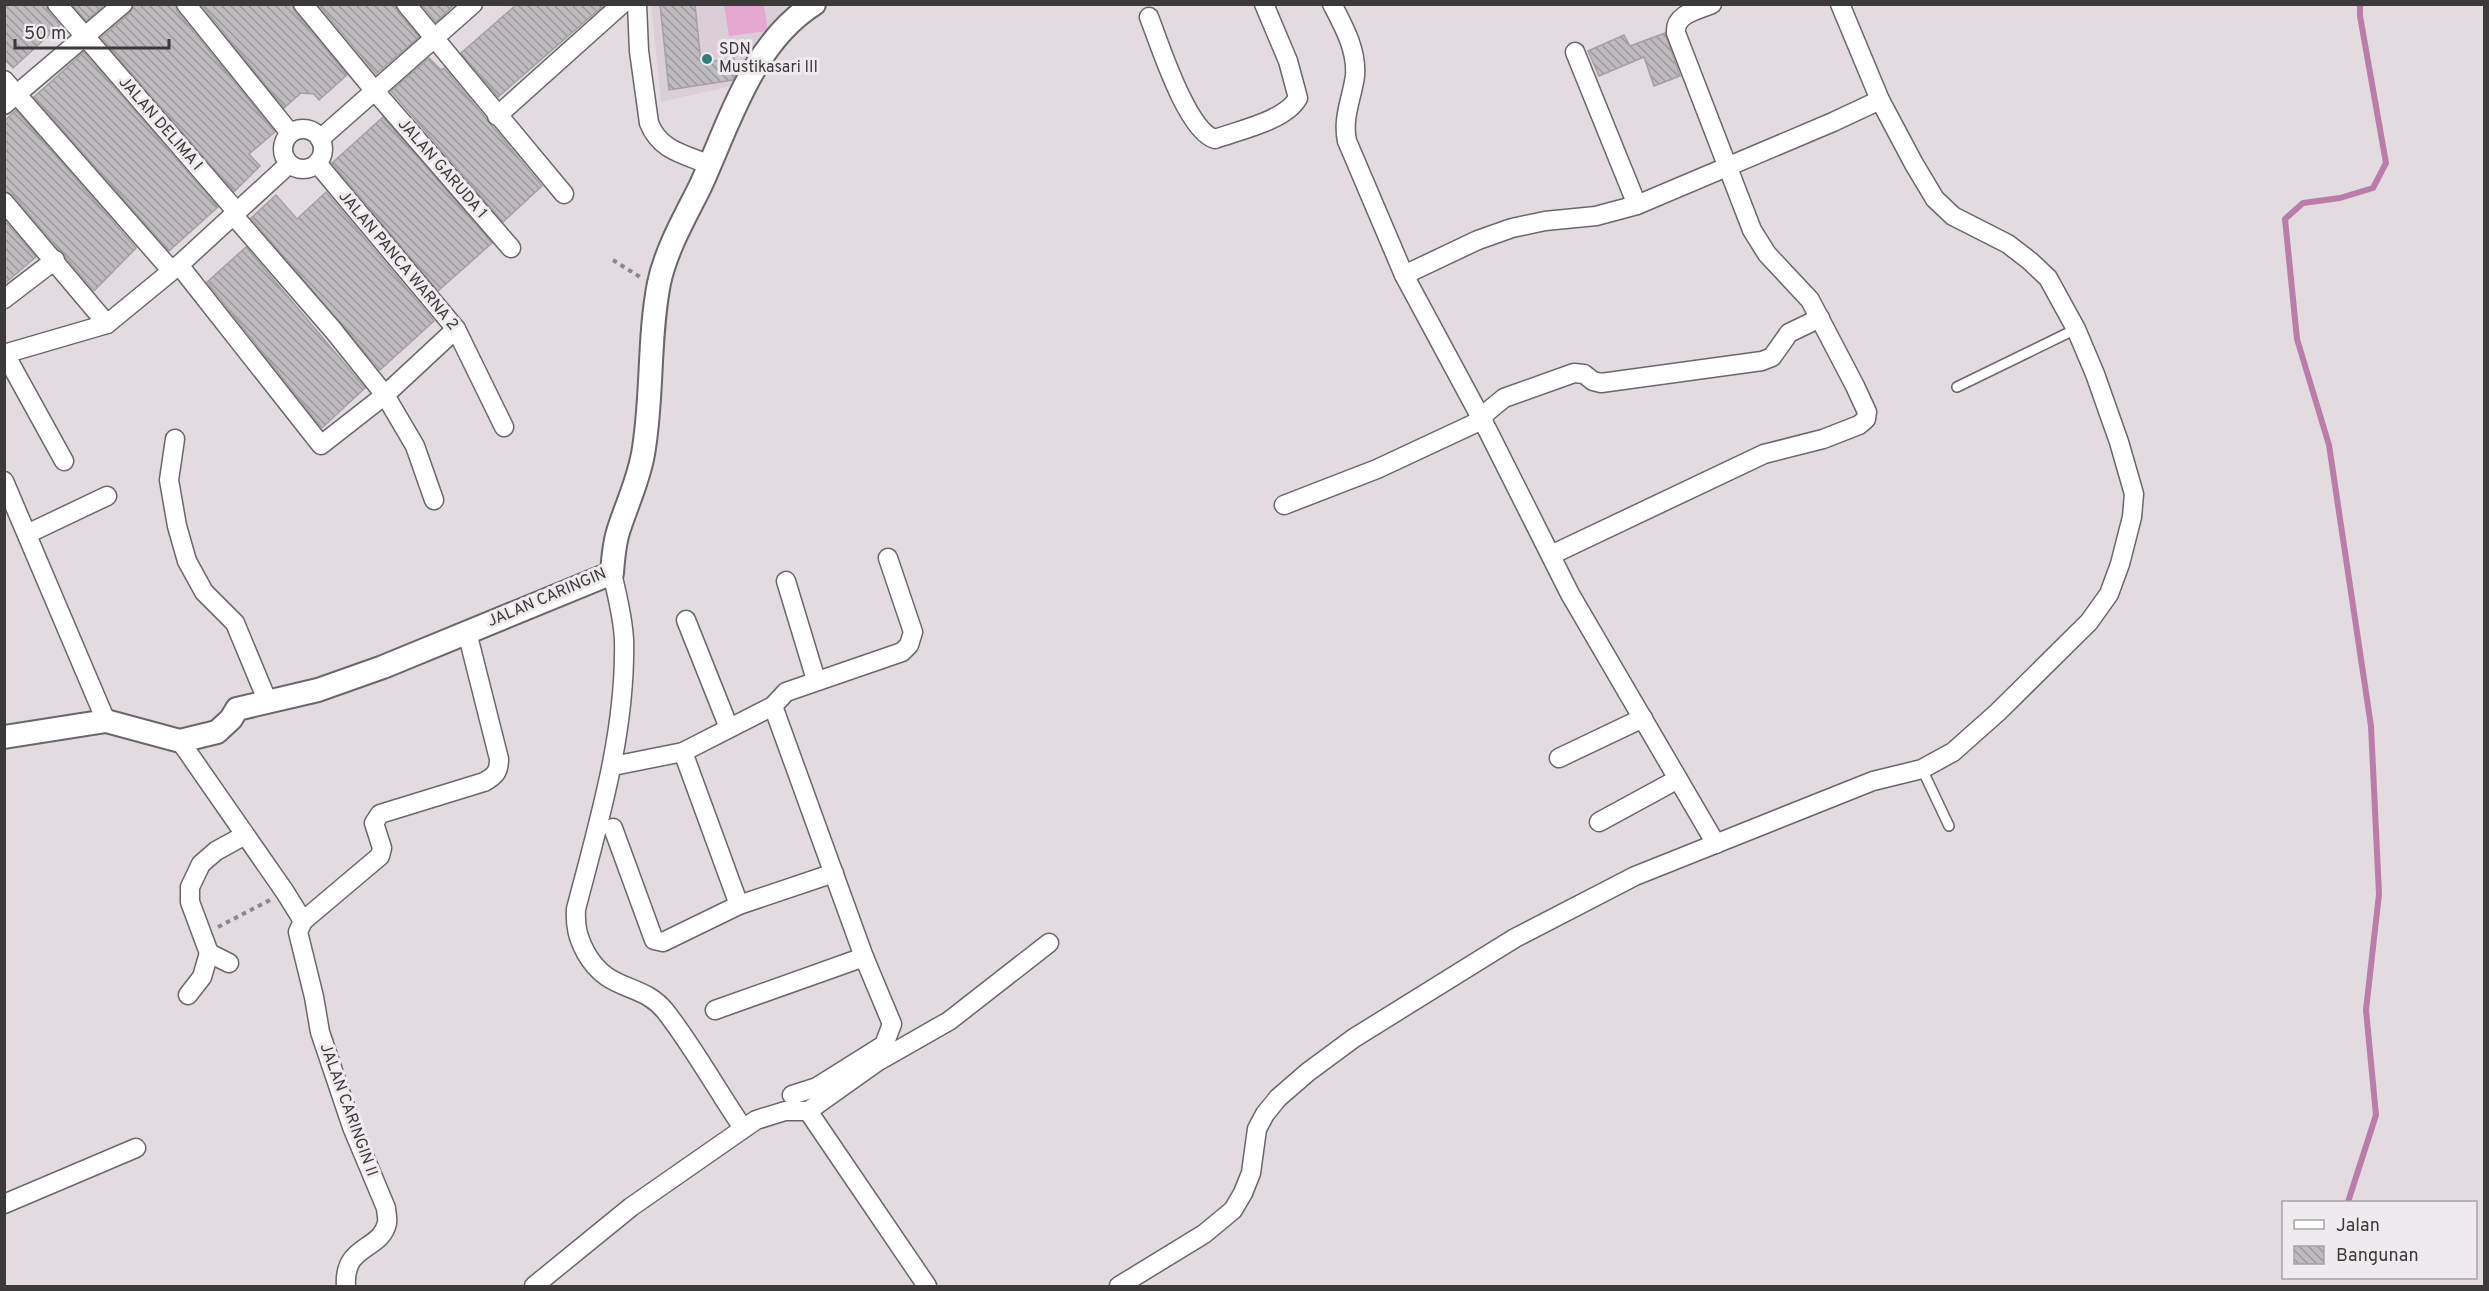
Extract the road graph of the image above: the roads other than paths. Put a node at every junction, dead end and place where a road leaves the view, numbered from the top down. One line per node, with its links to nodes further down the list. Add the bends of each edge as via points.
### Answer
1 (57, 4): 15 (street, JALAN DELIMA I)
2 (123, 4): 15 (street)
3 (186, 4): 23 (street)
4 (303, 4): 19 (street, JALAN GARUDA 1)
5 (406, 4): 16 (street)
6 (472, 4): 16 (street)
7 (622, 4): 22 (street)
8 (637, 4): 27 (street, via 639,51 653,134 666,147)
9 (814, 4): 27 (street, JALAN CARINGIN, via 771,45 751,76)
10 (1264, 4): 14 (street, via 1288,60 1298,98 1292,108 1279,116 1215,139 1200,131 1188,112)
11 (1332, 4): 36 (street, via 1354,51 1355,75 1344,127 1347,141)
12 (1712, 4): 28 (street, via 1679,19 1675,26)
13 (1839, 4): 21 (street)
14 (1149, 18)
15 (84, 36): 20 (street); 32 (street, JALAN DELIMA I)
16 (433, 38): 19 (street); 22 (street)
17 (1575, 52): 31 (street)
18 (4, 80): 20 (street)
19 (374, 90): 24 (street); 33 (street, JALAN GARUDA 1)
20 (11, 100): 35 (street)
21 (1880, 100): 28 (street); 41 (street, via 1935,199 1953,216 2008,244 2030,261 2048,279)
22 (497, 116): 29 (street)
23 (290, 133): 24 (street, via 310,130); 26 (street, via 282,148)
24 (320, 139): 25 (street, via 323,152)
25 (316, 163): 26 (street, via 300,169); 40 (street, JALAN PANCA WARNA 2)
26 (289, 164): 32 (street)
27 (710, 165): 56 (street, JALAN CARINGIN, via 659,283 646,435 640,471 617,533)
28 (1728, 166): 31 (street); 38 (street, via 1752,230 1767,254 1810,300)
29 (564, 194)
30 (5, 202): 34 (street)
31 (1637, 205): 36 (street, via 1596,216 1512,228)
32 (235, 214): 35 (street); 44 (street, JALAN DELIMA I)
33 (511, 248)
34 (55, 260): 37 (street); 39 (street)
35 (175, 268): 39 (street); 44 (street, via 321,445)
36 (1404, 275): 45 (street)
37 (4, 299)
38 (1820, 318): 45 (street, via 1789,333 1768,360 1601,382 1574,374 1503,398); 54 (street, via 1867,412 1866,419 1824,439 1764,454)
39 (107, 324): 42 (street)
40 (456, 329): 44 (street); 46 (street, JALAN PANCA WARNA 2)
41 (2076, 329): 43 (lane); 71 (street, via 2119,442 2134,494 2120,564 2109,594 2089,622 1986,723 1953,752)
42 (5, 354): 48 (street)
43 (1957, 387)
44 (385, 395): 51 (street, JALAN DELIMA I, via 415,447)
45 (1482, 420): 52 (street, via 1377,470); 54 (street)
46 (504, 428)
47 (175, 439): 61 (street, via 169,480 187,561 204,592 235,623)
48 (64, 461)
49 (4, 481): 53 (street)
50 (107, 496): 53 (street)
51 (434, 500)
52 (1284, 506)
53 (27, 534): 64 (street)
54 (1551, 555): 63 (street)
55 (888, 558): 60 (street, via 913,632 909,645 902,652)
56 (612, 573): 59 (street, JALAN CARINGIN); 70 (street, via 624,639)
57 (786, 581): 60 (street)
58 (686, 620): 65 (street)
59 (467, 632): 61 (street, JALAN CARINGIN, via 318,690); 80 (street, via 499,759 498,772 484,782 380,814 374,823 382,848 380,856)
60 (816, 680): 62 (street, via 786,692)
61 (267, 700): 67 (street, JALAN CARINGIN, via 237,709 217,732)
62 (772, 706): 65 (street); 78 (street)
63 (1643, 718): 69 (street); 72 (street)
64 (106, 721): 66 (street, JALAN CARINGIN); 67 (street, JALAN CARINGIN)
65 (729, 728): 68 (street)
66 (4, 737)
67 (180, 741): 76 (street)
68 (683, 752): 70 (street); 79 (street)
69 (1559, 758)
70 (613, 766): 89 (street, via 576,909 578,939 607,979 649,996 666,1012)
71 (1922, 769): 74 (lane); 77 (street, via 1873,781)
72 (1678, 779): 73 (street); 77 (street)
73 (1599, 822)
74 (1949, 826)
75 (613, 828): 79 (street, via 654,940 663,942)
76 (245, 835): 80 (street); 82 (street, via 201,864 190,887 190,902)
77 (1716, 844): 95 (street, via 1581,902 1455,973 1308,1072 1265,1114 1257,1129 1251,1173 1233,1210 1204,1234)
78 (834, 873): 79 (street); 83 (street)
79 (739, 905)
80 (303, 921): 92 (street, JALAN CARINGIN II, via 298,932 320,1032 352,1126 386,1208 387,1222 381,1235 354,1256 347,1267)
81 (1049, 943): 88 (street, via 949,1021 878,1062)
82 (206, 944): 84 (street); 85 (street, via 202,977)
83 (864, 957): 86 (street); 87 (street, via 892,1024 884,1044 817,1088)
84 (229, 963)
85 (189, 995)
86 (716, 1010)
87 (792, 1095)
88 (808, 1111): 89 (street, via 772,1114); 94 (street)
89 (743, 1128): 93 (street, via 631,1207)
90 (136, 1148): 91 (street)
91 (4, 1204)
92 (346, 1287)
93 (534, 1287)
94 (927, 1287)
95 (1119, 1287)

